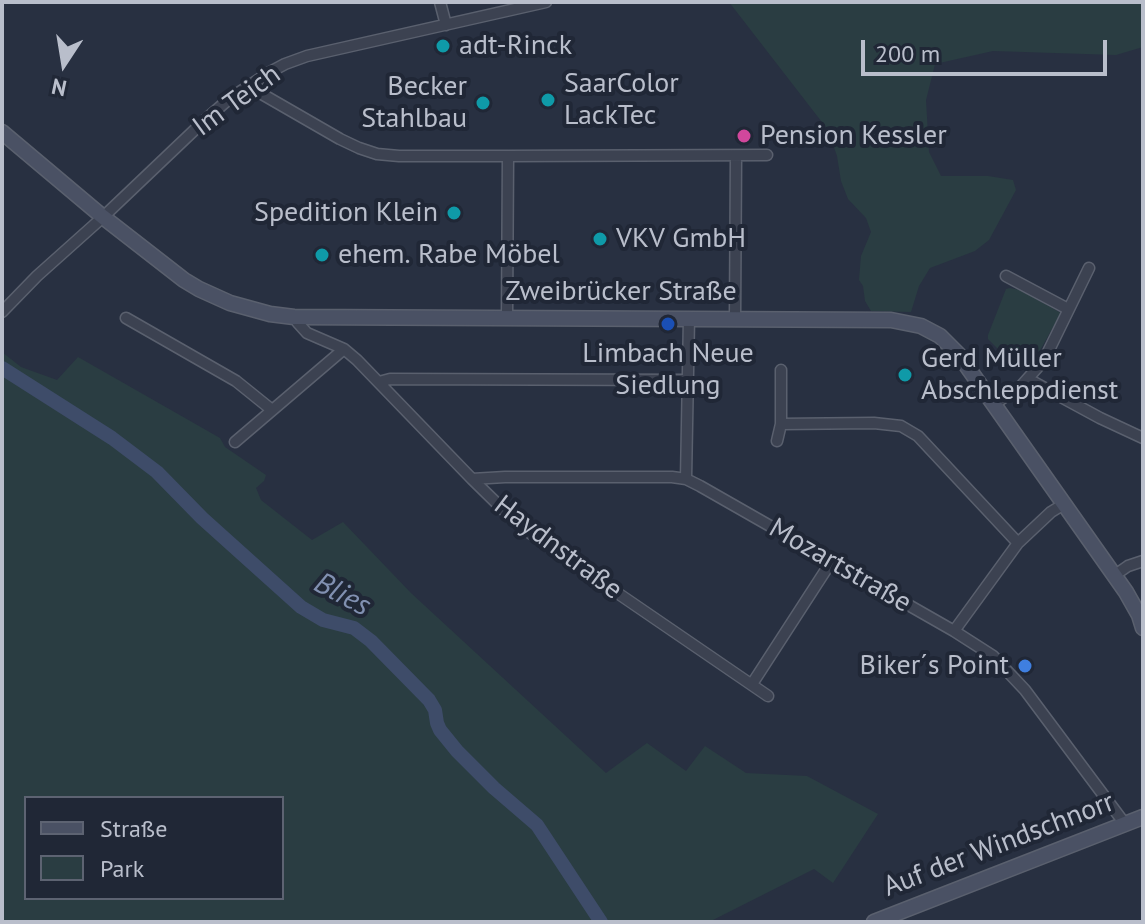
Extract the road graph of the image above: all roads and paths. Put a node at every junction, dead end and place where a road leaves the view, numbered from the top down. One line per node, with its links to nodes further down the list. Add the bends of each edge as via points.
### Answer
1 (440, 2): 3 (street)
2 (546, 2): 3 (street, Im Teich)
3 (446, 25): 4 (street, Im Teich, via 307,56)
4 (248, 86): 7 (street, via 377,154); 9 (street, Im Teich)
5 (2, 132): 9 (street, Zweibrücker Straße)
6 (767, 155): 8 (street)
7 (508, 156): 8 (street); 16 (street)
8 (736, 156): 18 (street)
9 (103, 217): 13 (street, Im Teich); 14 (street, Zweibrücker Straße, via 199,289 250,309)
10 (1089, 268): 12 (street)
11 (1006, 276): 12 (street)
12 (1068, 309): 21 (street)
13 (2, 312)
14 (294, 317): 16 (street, Zweibrücker Straße); 19 (street, Haydnstraße, via 307,333)
15 (126, 318): 25 (street, via 236,381)
16 (507, 318): 17 (street, Zweibrücker Straße)
17 (689, 318): 18 (street, Zweibrücker Straße); 22 (street)
18 (735, 319): 24 (street, Zweibrücker Straße, via 909,322 950,346)
19 (344, 349): 23 (street, Haydnstraße); 25 (street)
20 (781, 370): 26 (street)
21 (1028, 379): 24 (street); 27 (street)
22 (688, 380): 23 (street); 31 (street)
23 (379, 382): 30 (street, Haydnstraße)
24 (994, 404): 32 (street, Zweibrücker Straße)
25 (272, 410): 29 (street)
26 (781, 424): 28 (street); 33 (street, via 901,426 918,436)
27 (1143, 438)
28 (777, 441)
29 (235, 442)
30 (472, 479): 31 (street, Mozartstraße); 39 (street, Haydnstraße, via 521,527)
31 (686, 479): 35 (street, Mozartstraße)
32 (1064, 504): 33 (street); 36 (street, Zweibrücker Straße)
33 (1018, 543): 38 (street)
34 (1143, 561): 36 (street)
35 (831, 562): 38 (street, Mozartstraße); 39 (street)
36 (1115, 575): 37 (street, Zweibrücker Straße)
37 (1143, 628)
38 (954, 631): 42 (street, Mozartstraße, via 993,656 1025,690)
39 (752, 684): 40 (street, Haydnstraße)
40 (768, 696)
41 (1143, 817): 42 (street, Auf der Windschnorr)
42 (1125, 824): 43 (street, Auf der Windschnorr)
43 (874, 922)

